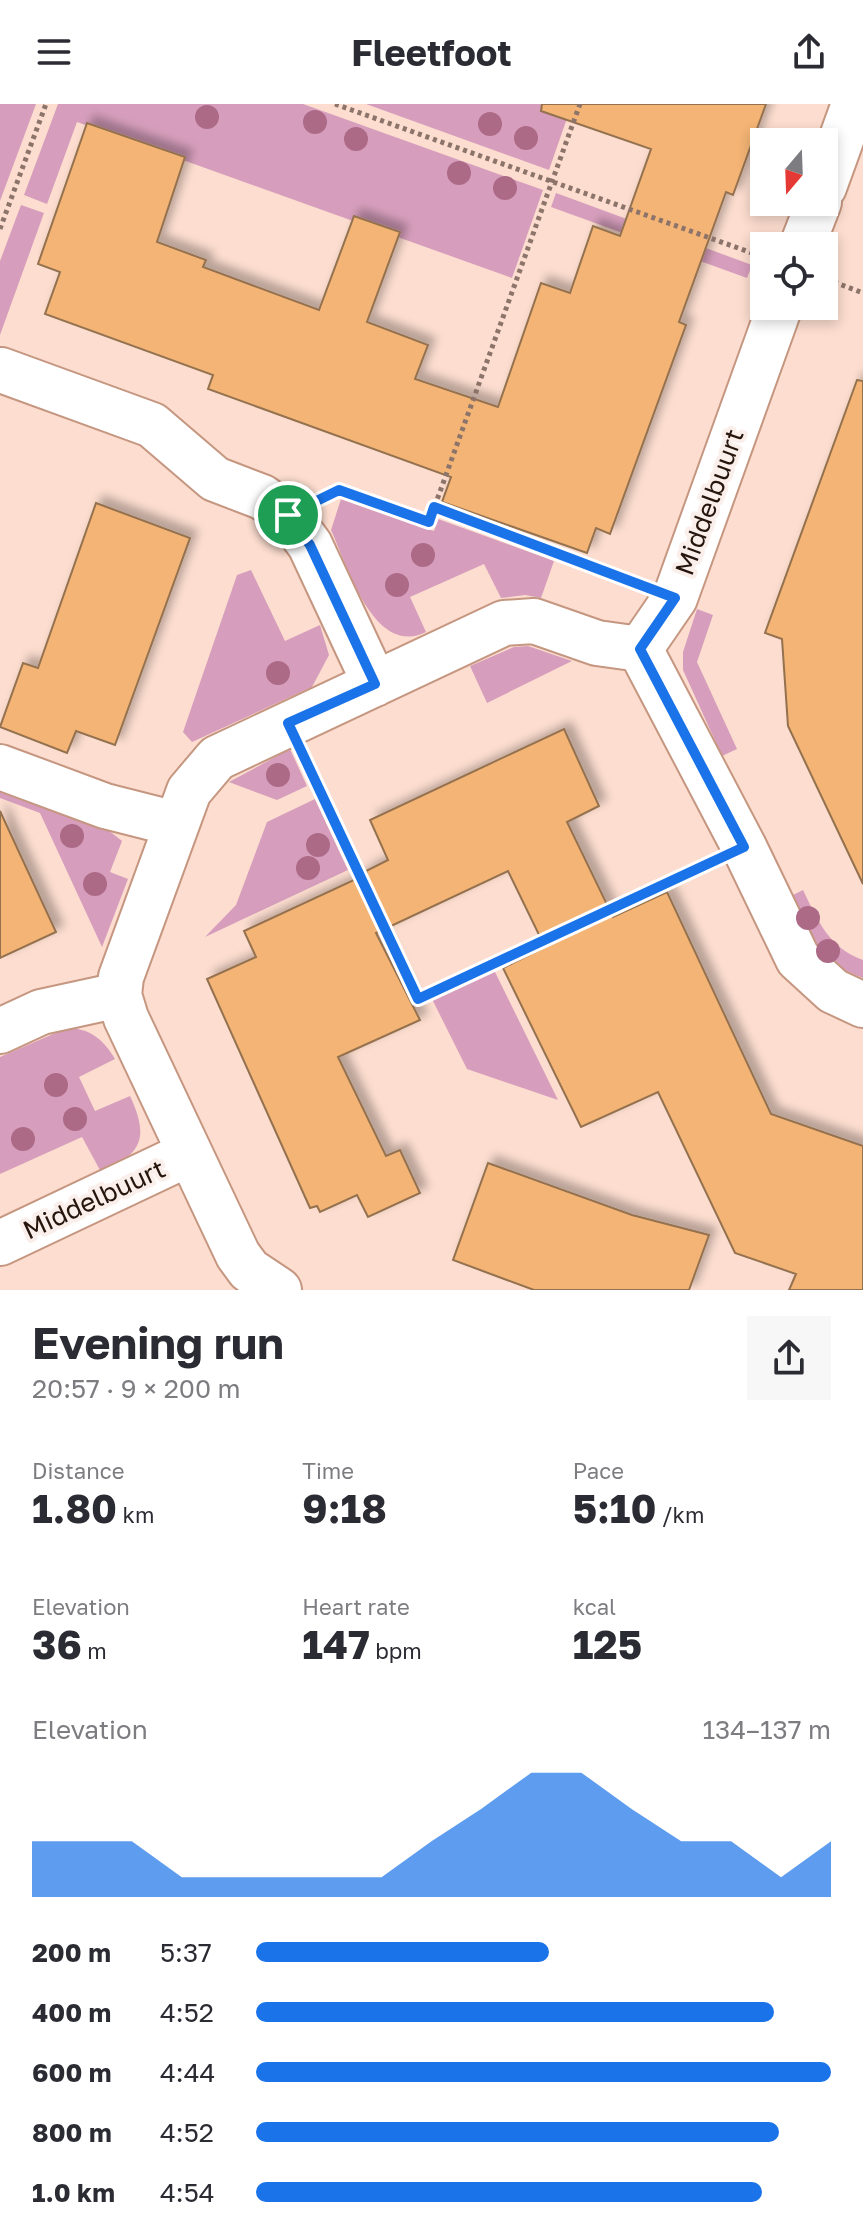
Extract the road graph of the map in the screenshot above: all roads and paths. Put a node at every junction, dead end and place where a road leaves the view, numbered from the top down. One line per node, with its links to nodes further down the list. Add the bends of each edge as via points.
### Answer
1 (46, 104): 7 (path)
2 (335, 104): 6 (path)
3 (580, 104): 6 (path)
4 (854, 104): 5 (street)
5 (838, 148)
6 (551, 181): 8 (path); 13 (path)
7 (0, 229)
8 (750, 252)
9 (838, 283): 10 (path)
10 (863, 293)
11 (775, 320): 15 (street, Middelbuurt)
12 (1, 370): 14 (street, via 152,425 215,479 262,497)
13 (434, 507): 14 (path, via 429,522 339,490); 15 (path)
14 (288, 515): 17 (street, via 310,545)
15 (675, 598): 16 (street, Middelbuurt)
16 (640, 649): 17 (street, via 597,643 520,620 483,631); 21 (street)
17 (375, 684): 18 (street)
18 (288, 723): 20 (street, via 217,758 189,791); 21 (path, via 418,999)
19 (0, 767): 20 (street, via 105,806)
20 (176, 824): 22 (street)
21 (744, 847): 23 (street, via 798,959 833,991)
22 (119, 995): 24 (street, via 41,1012); 25 (street, Middelbuurt)
23 (863, 1005)
24 (0, 1031)
25 (188, 1154): 26 (street, Middelbuurt); 27 (street, Middelbuurt, via 238,1255 249,1270)
26 (0, 1243)
27 (279, 1290)

